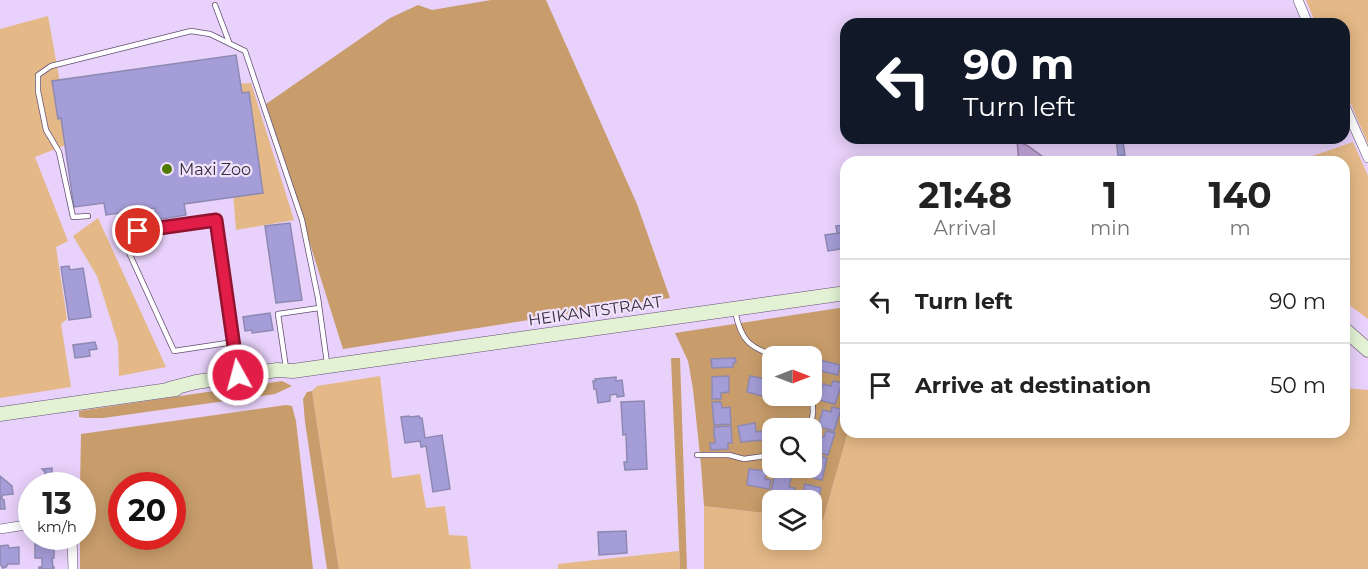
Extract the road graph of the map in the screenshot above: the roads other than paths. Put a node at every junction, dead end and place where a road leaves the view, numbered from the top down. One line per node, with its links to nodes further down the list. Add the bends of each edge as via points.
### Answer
1 (1298, 0): 3 (street)
2 (216, 5): 4 (lane)
3 (1306, 18)
4 (229, 43): 7 (lane, via 191,31 51,66 38,75 46,130 59,152 73,217); 9 (lane, via 245,51 261,96 303,220)
5 (1350, 118): 6 (street)
6 (1368, 158)
7 (88, 216)
8 (840, 294): 10 (street, HEIKANTSTRAAT)
9 (319, 308): 15 (lane); 16 (lane, via 278,314)
10 (734, 309): 13 (lane, via 742,336); 15 (street, HEIKANTSTRAAT)
11 (1350, 334): 14 (street)
12 (234, 342): 12 (lane, via 174,351 120,233 216,220); 17 (lane)
13 (762, 350)
14 (1368, 350)
15 (328, 366): 16 (street, HEIKANTSTRAAT)
16 (290, 371): 17 (street, HEIKANTSTRAAT)
17 (239, 379): 18 (street, HEIKANTSTRAAT)
18 (0, 414)
19 (697, 454): 20 (lane, via 744,459)
20 (762, 456)
21 (18, 526): 22 (street)
22 (0, 529)
23 (72, 550): 24 (street)
24 (73, 569)

